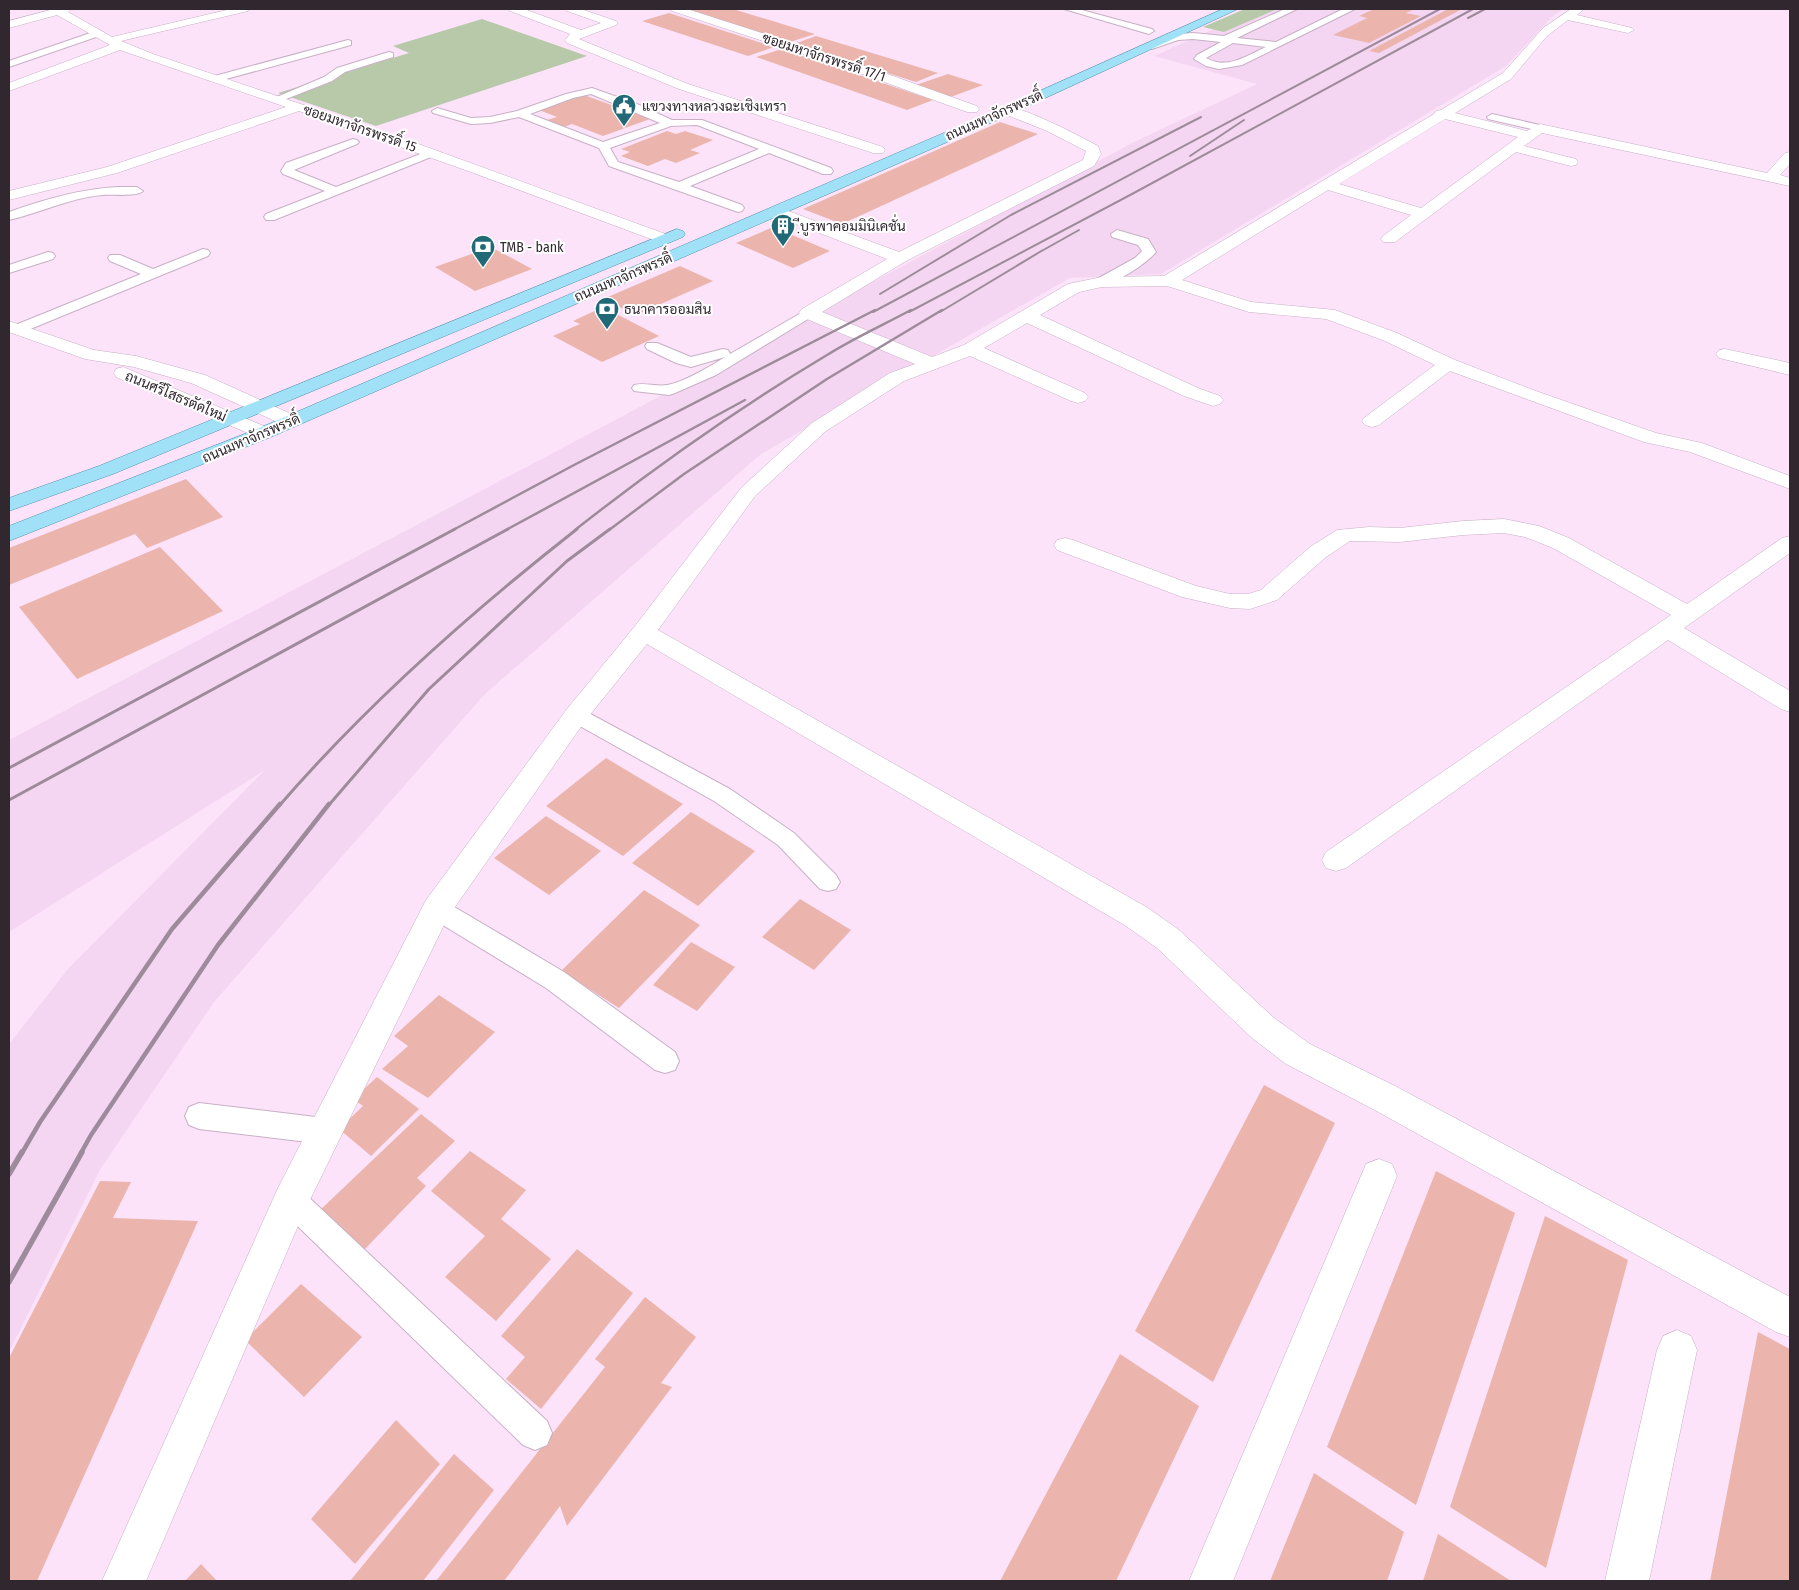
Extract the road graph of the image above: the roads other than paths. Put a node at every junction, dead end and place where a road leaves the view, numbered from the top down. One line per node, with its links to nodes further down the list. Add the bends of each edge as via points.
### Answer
1 (243, 9): 19 (street)
2 (514, 9): 16 (street)
3 (571, 9): 16 (street, via 612,23)
4 (676, 9): 29 (street, ซอยมหาจักรพรรดิ์ 17/1)
5 (1069, 9): 13 (lane)
6 (1232, 9): 22 (main road, ถนนมหาจักรพรรดิ์)
7 (1348, 9): 10 (lane); 21 (lane, via 1314,21)
8 (62, 10): 12 (street); 15 (street, ซอยมหาจักรพรรดิ์ 15)
9 (1296, 12): 18 (lane, via 1276,16)
10 (1322, 12)
11 (1573, 12): 14 (street); 33 (street, via 1545,32 1507,76)
12 (9, 25)
13 (1153, 29): 17 (main road)
14 (1628, 30)
15 (99, 33): 19 (street, ซอยมหาจักรพรรดิ์ 15); 24 (lane)
16 (581, 34): 40 (street, via 571,40 609,58 758,111)
17 (1131, 39)
18 (1230, 39): 21 (lane); 21 (lane, via 1199,59 1221,66 1236,66); 22 (lane, via 1177,37)
19 (116, 43): 25 (street, ซอยมหาจักรพรรดิ์ 15); 26 (street)
20 (348, 43): 25 (lane)
21 (1277, 45)
22 (1152, 46): 30 (main road, ถนนมหาจักรพรรดิ์)
23 (389, 55): 27 (lane, via 341,70 328,79)
24 (9, 64)
25 (215, 79): 27 (street, ซอยมหาจักรพรรดิ์ 15)
26 (9, 87)
27 (277, 99): 28 (street, ซอยมหาจักรพรรดิ์ 15)
28 (299, 106): 43 (street, ซอยมหาจักรพรรดิ์ 15); 56 (street, via 112,170)
29 (976, 107): 34 (main road, ถนนมหาจักรพรรดิ์)
30 (1007, 110): 59 (main road, ถนนมหาจักรพรรดิ์); 71 (street, via 1093,149 1093,159)
31 (437, 111): 32 (lane, via 471,120)
32 (520, 114): 36 (lane, via 592,91); 39 (lane)
33 (1441, 114): 37 (street); 52 (street)
34 (955, 116)
35 (1492, 117): 37 (lane)
36 (670, 123): 39 (lane); 42 (lane, via 698,122)
37 (1535, 132): 41 (street); 49 (street)
38 (353, 142): 55 (lane, via 286,170)
39 (603, 146): 53 (lane, via 613,164)
40 (882, 148): 45 (main road)
41 (1515, 148): 46 (street); 60 (street)
42 (766, 150): 48 (lane); 53 (lane)
43 (432, 153): 55 (lane); 66 (street, ซอยมหาจักรพรรดิ์ 15)
44 (1790, 156): 49 (street)
45 (861, 157)
46 (1571, 162)
47 (844, 164): 48 (main road)
48 (827, 171): 50 (main road)
49 (1770, 178): 51 (street)
50 (808, 179)
51 (1790, 182)
52 (1326, 185): 60 (street); 74 (street)
53 (679, 186): 58 (lane)
54 (137, 191): 61 (lane, via 77,194)
55 (335, 191): 63 (lane)
56 (9, 196)
57 (754, 202): 58 (main road)
58 (738, 208): 62 (main road)
59 (775, 211): 71 (street); 92 (main road, ถนนมหาจักรพรรดิ์)
60 (1424, 214): 67 (street)
61 (9, 216)
62 (720, 216)
63 (270, 217)
64 (692, 227): 66 (main road, ถนนมหาจักรพรรดิ์)
65 (1118, 234): 75 (lane, via 1143,242 1149,252 1140,261)
66 (665, 238): 90 (main road, ถนนมหาจักรพรรดิ์)
67 (1389, 239)
68 (204, 252): 73 (lane)
69 (48, 256): 72 (lane)
70 (115, 258): 73 (lane)
71 (900, 258): 76 (street)
72 (9, 269)
73 (153, 274): 78 (lane)
74 (1168, 281): 75 (street); 85 (street, via 1249,307 1329,314 1391,337)
75 (1102, 282): 77 (street, via 1074,288)
76 (808, 314): 81 (lane); 84 (street)
77 (1027, 316): 80 (street); 89 (street)
78 (13, 328): 82 (street, ถนนศรีโสธรตัดใหม่)
79 (652, 346): 81 (lane, via 691,362 722,353)
80 (970, 349): 84 (street); 88 (street)
81 (739, 353): 87 (lane, via 710,372 669,390)
82 (91, 354): 90 (street, ถนนศรีโสธรตัดใหม่, via 198,378); 91 (street, ถนนศรีโสธรตัดใหม่, via 119,371)
83 (1725, 354): 86 (street)
84 (932, 364): 101 (street, via 897,377 820,427 748,492)
85 (1448, 364): 93 (street); 95 (street, via 1651,438 1695,447)
86 (1790, 369)
87 (640, 388)
88 (1078, 397)
89 (1213, 400)
90 (262, 406): 91 (main road, ถนนมหาจักรพรรดิ์); 92 (street, ถนนศรีโสธรตัดใหม่)
91 (230, 419): 94 (street, ถนนศรีโสธรตัดใหม่); 96 (main road, ถนนมหาจักรพรรดิ์, via 106,470)
92 (291, 421): 94 (main road, ถนนมหาจักรพรรดิ์)
93 (1372, 422)
94 (264, 433): 97 (main road, ถนนมหาจักรพรรดิ์)
95 (1790, 483)
96 (9, 505)
97 (9, 534)
98 (1790, 543): 100 (street)
99 (1065, 546): 100 (street, via 1190,592 1250,602 1269,595 1318,552 1345,535 1400,535 1504,526 1531,531 1561,543)
100 (1678, 622): 102 (street); 104 (street)
101 (644, 632): 103 (street); 112 (street, via 1137,917 1168,939 1263,1028 1298,1054)
102 (1790, 703)
103 (576, 715): 105 (lane, via 722,795 786,839); 106 (street)
104 (1336, 860)
105 (828, 882)
106 (437, 909): 107 (lane, via 555,980); 109 (street)
107 (665, 1061)
108 (199, 1116): 109 (lane)
109 (324, 1131): 111 (street)
110 (1379, 1176): 116 (street)
111 (291, 1200): 114 (lane); 115 (street)
112 (1790, 1318)
113 (1677, 1350): 117 (street)
114 (535, 1433)
115 (124, 1581)
116 (1211, 1581)
117 (1627, 1581)

